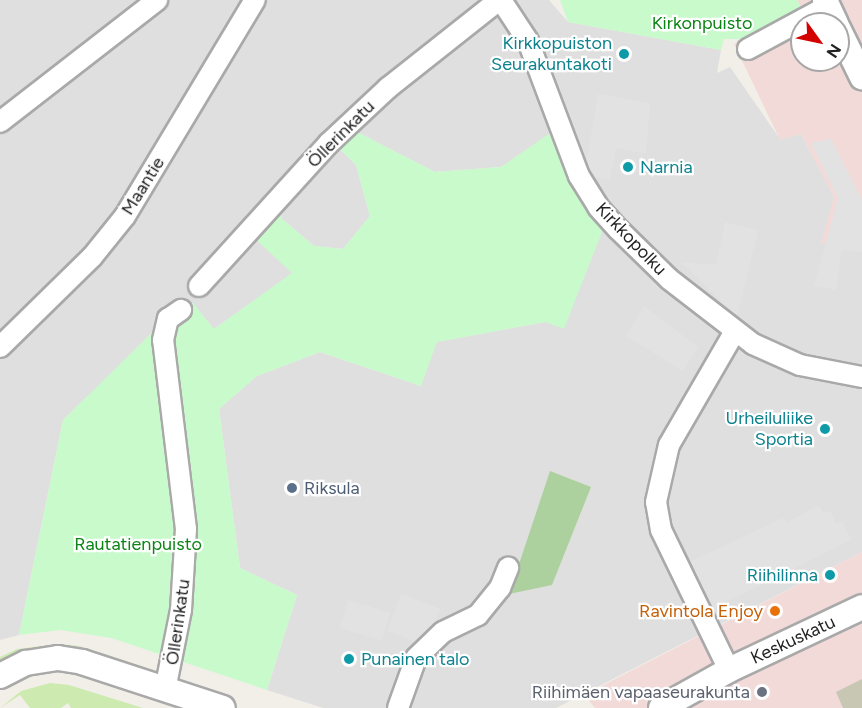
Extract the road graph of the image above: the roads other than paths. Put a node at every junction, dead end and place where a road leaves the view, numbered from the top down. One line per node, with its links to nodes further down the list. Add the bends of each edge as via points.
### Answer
1 (157, 0): 8 (street)
2 (255, 0): 12 (street, Maantie, via 125,216 92,258)
3 (500, 0): 9 (street, Öllerinkatu, via 397,80 329,143); 11 (street, Kirkkopolku, via 528,41 568,153 598,207 669,279)
4 (790, 32): 5 (street)
5 (748, 49)
6 (850, 52): 7 (street)
7 (862, 77)
8 (0, 122)
9 (199, 286)
10 (181, 310): 18 (street, Öllerinkatu, via 168,319 163,340 186,529 181,610)
11 (735, 331): 13 (street, Kirkkopolku, via 800,365); 16 (street, via 669,445 656,502 661,530)
12 (0, 347)
13 (862, 377)
14 (508, 568): 20 (street, via 500,588 478,615 443,632 416,658)
15 (862, 607): 16 (street, Keskuskatu)
16 (729, 670): 21 (street, Keskuskatu)
17 (0, 676): 18 (street, via 26,663 58,658 82,662)
18 (165, 690): 19 (street)
19 (223, 708)
20 (398, 708)
21 (661, 708)

